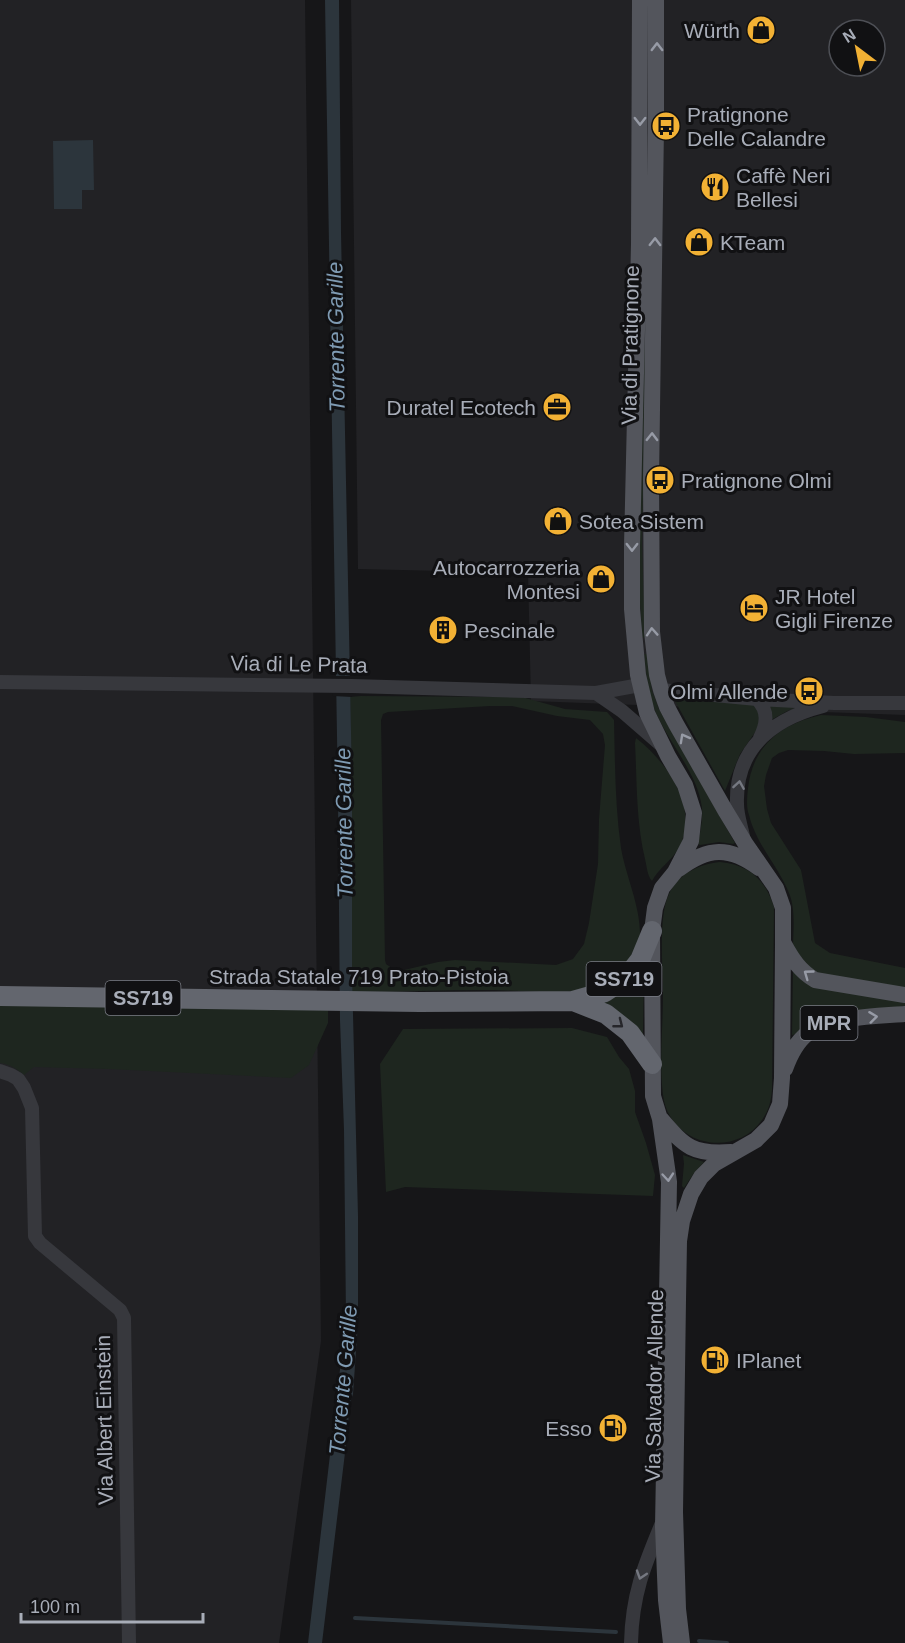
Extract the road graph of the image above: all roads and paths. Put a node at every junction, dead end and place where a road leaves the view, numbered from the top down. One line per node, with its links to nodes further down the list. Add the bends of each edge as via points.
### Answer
1 (640, 0): 4 (main road, Via di Pratignone, one-way to 4, via 632,546 632,609)
2 (656, 0): 5 (main road, Via di Pratignone, one-way to 2, via 652,632 651,562)
3 (0, 682): 6 (street, Via di Le Prata)
4 (640, 685): 6 (street, Via di Le Prata); 11 (main road, Via Salvador Allende, via 647,713)
5 (661, 690): 7 (street); 12 (main road, Via Salvador Allende, one-way to 5, via 676,724)
6 (596, 693): 11 (street)
7 (757, 699): 8 (street); 10 (street, via 766,719)
8 (834, 703): 9 (street); 10 (street, via 786,718)
9 (905, 703)
10 (759, 740): 12 (street, one-way to 10, via 737,805 738,787 745,760)
11 (665, 748): 13 (main road, Via Salvador Allende, via 685,785 693,813 691,841)
12 (745, 843): 14 (main road, Via Salvador Allende)
13 (675, 872): 14 (main road, Via Salvador Allende, via 693,859 729,852 746,858); 15 (main road, Via Salvador Allende, via 662,888)
14 (764, 872): 16 (main road, Via Salvador Allende, via 776,888 783,908)
15 (652, 931): 19 (highway, SS719, via 640,960 626,978 606,992); 21 (main road, Via Salvador Allende)
16 (783, 943): 17 (main road, MPR, one-way to 16, via 815,980 803,973); 23 (main road, Via Salvador Allende)
17 (905, 994)
18 (0, 996): 19 (highway, Strada Statale 719 Prato-Pistoia / SS719)
19 (573, 1001): 21 (highway, SS719, one-way to 21, via 606,1014 630,1032)
20 (905, 1014): 23 (main road, MPR, one-way to 20, via 789,1057 808,1032 822,1025)
21 (652, 1064): 24 (main road, Via Salvador Allende, via 653,1096)
22 (0, 1071): 27 (street, Via Albert Einstein, via 18,1079 32,1108 34,1236 120,1310 124,1318)
23 (782, 1078): 25 (main road, Via Salvador Allende, via 780,1104 771,1125 756,1140)
24 (660, 1119): 25 (main road, Via Salvador Allende, via 679,1140 695,1150); 26 (main road, Via Salvador Allende, one-way to 26, via 669,1182)
25 (736, 1151): 30 (main road, Via Salvador Allende, via 701,1177 684,1211 679,1241 675,1512)
26 (663, 1521): 28 (street, Via Salvador Allende, one-way to 28, via 640,1576); 29 (main road, Via Salvador Allende)
27 (129, 1643)
28 (632, 1643)
29 (671, 1643)
30 (682, 1643)

